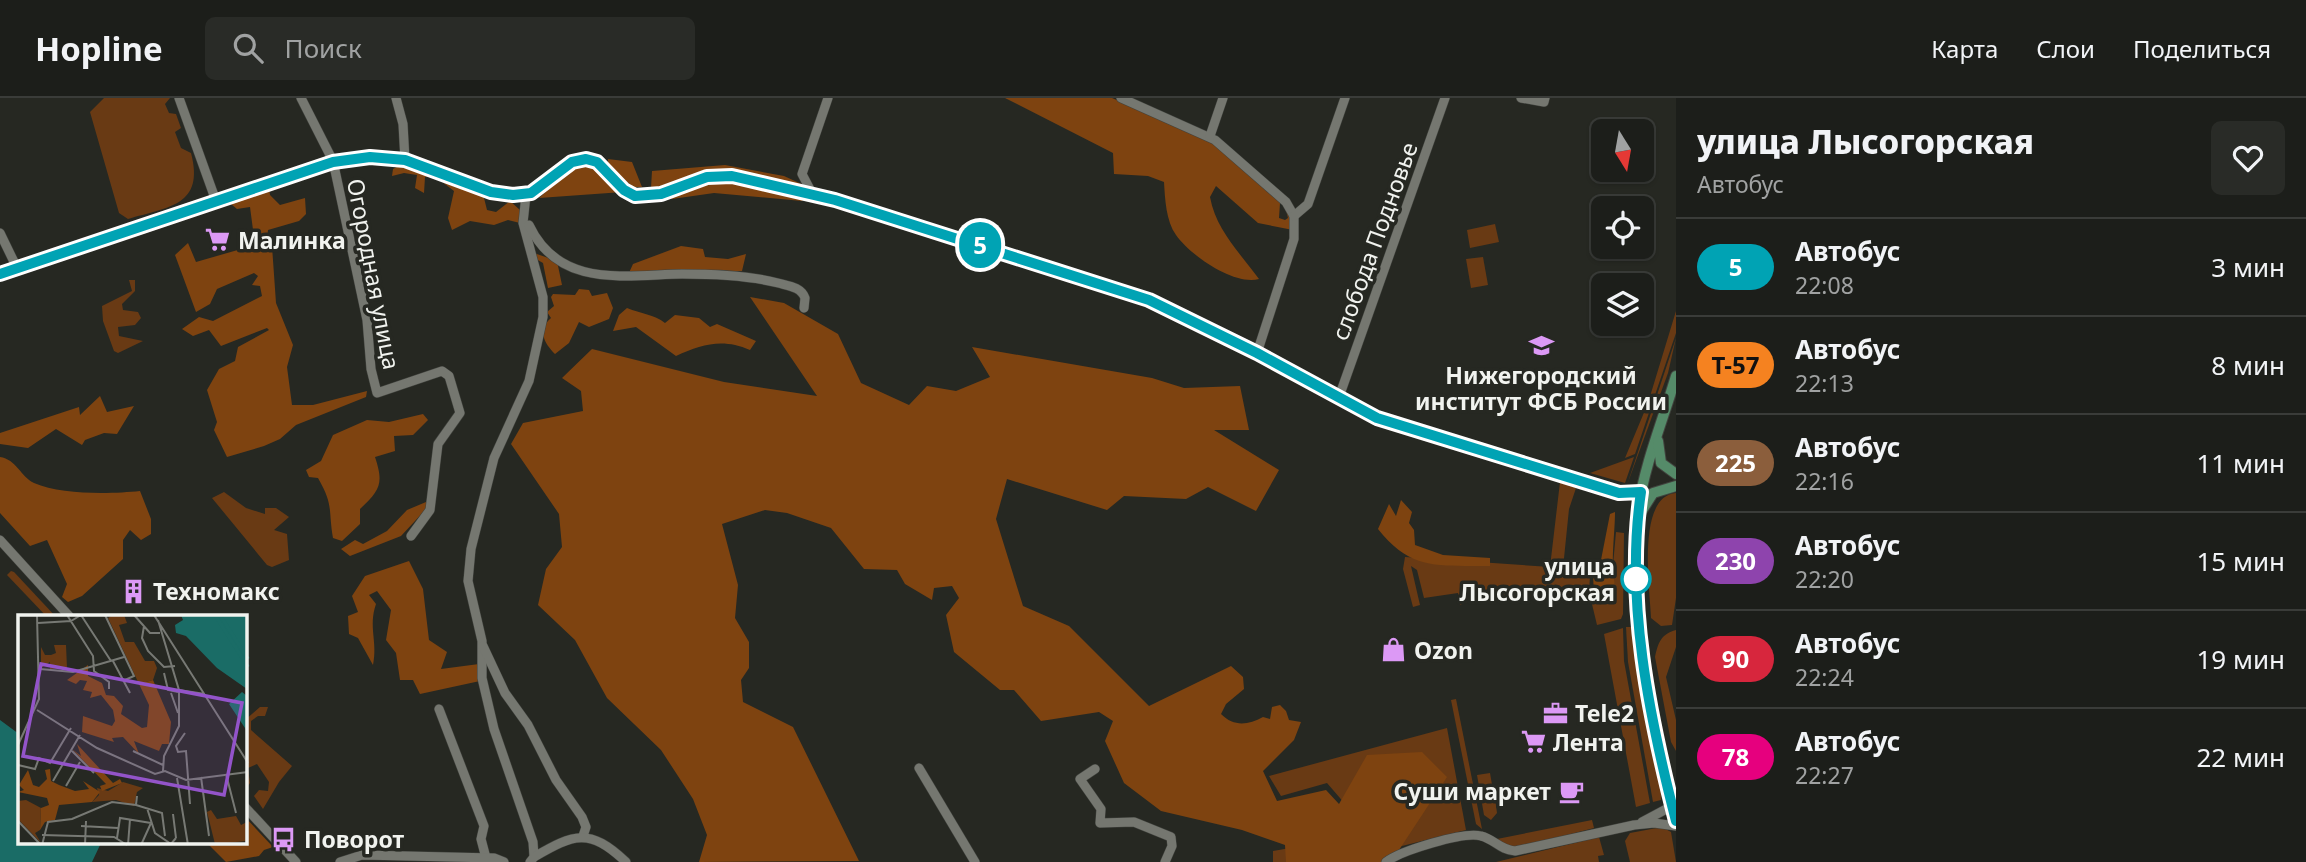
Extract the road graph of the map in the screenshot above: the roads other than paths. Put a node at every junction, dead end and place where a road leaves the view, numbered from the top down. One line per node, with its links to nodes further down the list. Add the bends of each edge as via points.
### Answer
1 (178, 98): 16 (street)
2 (301, 98): 13 (street, Огородная улица)
3 (396, 98): 12 (street, via 404,124)
4 (828, 98): 15 (street, via 802,174)
5 (1121, 98): 11 (street)
6 (1223, 98): 11 (street)
7 (1345, 98): 17 (street, via 1308,204)
8 (1445, 98): 25 (street, слобода Подновье)
9 (1521, 98): 10 (street)
10 (1544, 100)
11 (1210, 136): 17 (street, via 1280,195)
12 (405, 160): 13 (street, via 370,157); 14 (street, via 491,192)
13 (333, 162): 16 (street); 31 (street, Огородная улица, via 367,320 377,393 442,371 449,376 460,413 438,444 430,510)
14 (526, 195): 15 (street, via 572,162 586,159 597,162 635,196 661,194 707,177 732,176); 18 (street)
15 (813, 195): 23 (street, via 1116,288 1179,313)
16 (216, 201): 20 (street)
17 (1294, 216): 23 (street, via 1294,239)
18 (524, 223): 22 (street, via 546,250 579,271 618,278 746,276 797,288 805,298); 34 (street, via 544,307 529,381 494,458 471,549 469,590)
19 (0, 233): 20 (street)
20 (17, 268): 21 (street)
21 (0, 274)
22 (804, 308)
23 (1257, 353): 25 (street)
24 (1676, 376): 26 (main road)
25 (1339, 397): 29 (street, via 1401,427 1619,493)
26 (1658, 431): 27 (main road, via 1661,463); 29 (main road)
27 (1676, 474)
28 (1676, 484): 29 (main road); 30 (main road, via 1653,493)
29 (1641, 492): 30 (main road)
30 (1637, 524): 38 (main road, via 1639,621)
31 (411, 536)
32 (0, 540): 33 (street)
33 (68, 615)
34 (482, 642): 42 (street, via 505,693 582,817); 44 (street, via 485,692 525,810)
35 (439, 709): 43 (street, via 484,826 481,839)
36 (919, 768): 49 (street)
37 (1095, 769): 50 (street, via 1080,779 1101,808 1100,823 1134,822 1171,837)
38 (1672, 806): 40 (main road); 41 (street)
39 (247, 809): 45 (street)
40 (1676, 824): 41 (street)
41 (1634, 825): 51 (street, via 1515,851 1472,835 1408,850)
42 (583, 836): 44 (street, via 564,839); 48 (street)
43 (486, 858): 46 (street, via 362,855); 47 (street)
44 (532, 859)
45 (296, 862)
46 (340, 862)
47 (505, 862)
48 (626, 862)
49 (975, 862)
50 (1165, 862)
51 (1386, 862)

